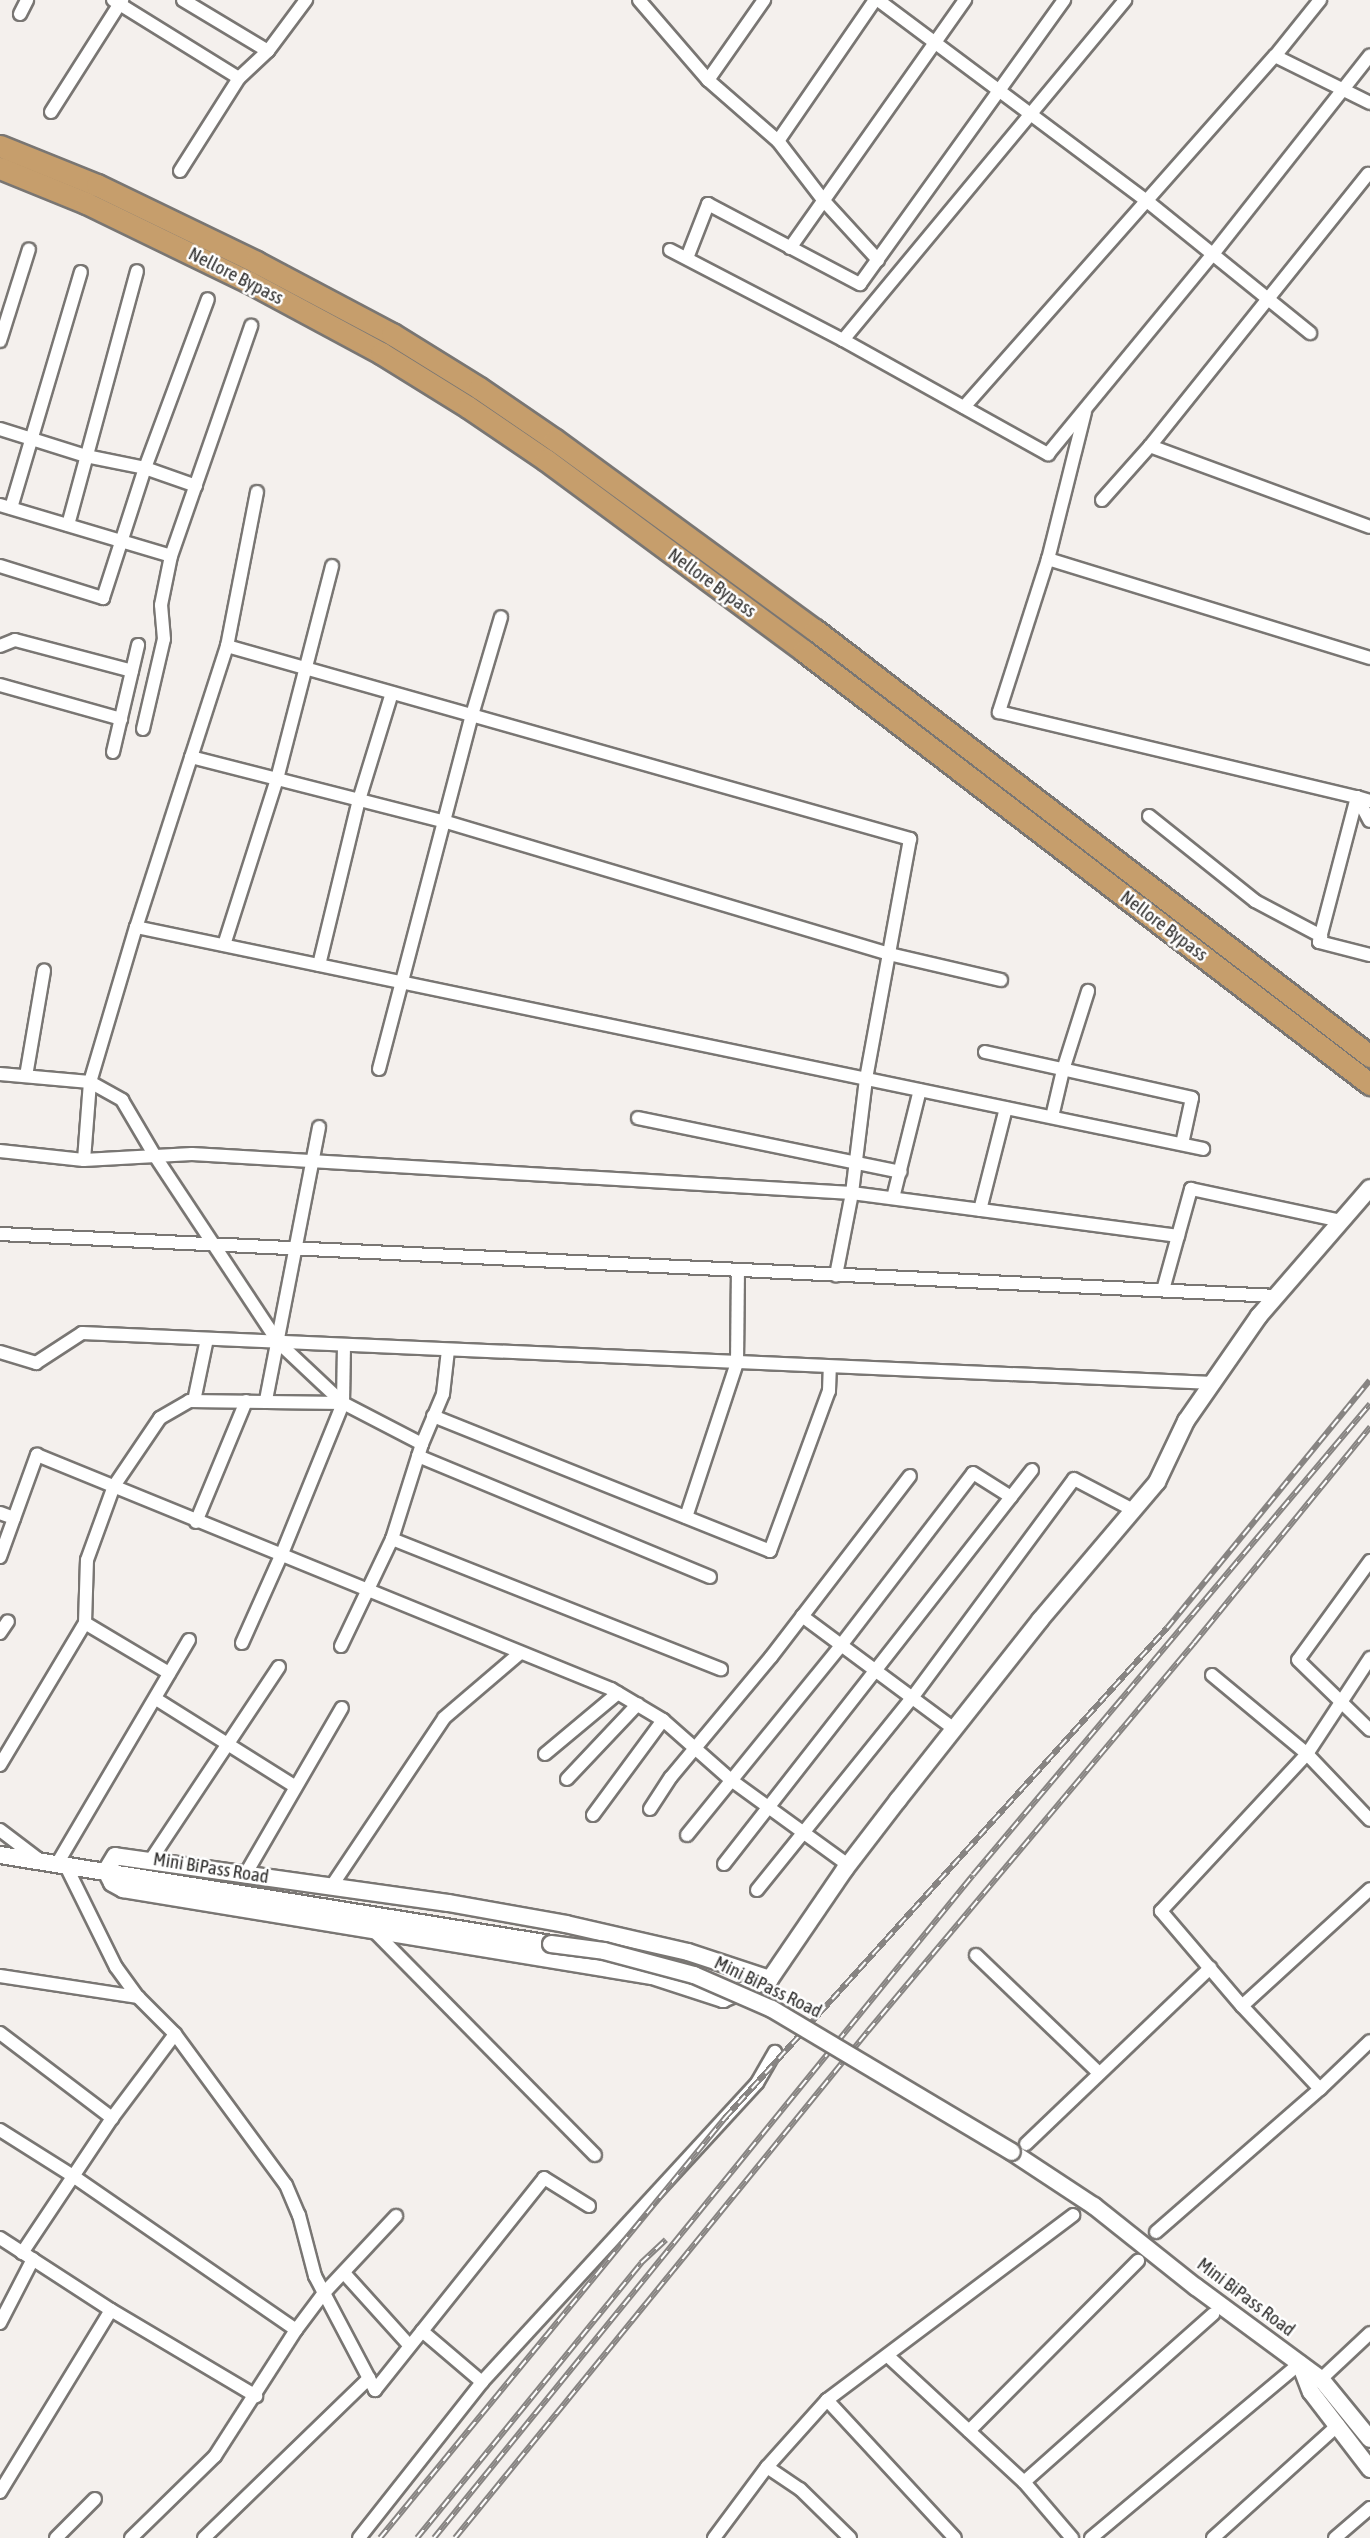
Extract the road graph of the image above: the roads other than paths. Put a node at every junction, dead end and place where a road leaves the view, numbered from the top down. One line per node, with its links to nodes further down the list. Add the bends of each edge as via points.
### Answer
1 (27, 0): 12 (street)
2 (183, 0): 14 (street)
3 (306, 0): 14 (street)
4 (764, 0): 18 (street)
5 (876, 0): 13 (street); 24 (street)
6 (965, 0): 13 (street)
7 (1064, 0): 20 (street)
8 (1125, 0): 23 (street)
9 (1320, 0): 16 (street)
10 (118, 1): 17 (street); 22 (street)
11 (647, 3): 18 (street)
12 (20, 14)
13 (936, 41): 20 (street); 29 (street)
14 (268, 51): 17 (street)
15 (1370, 55): 19 (street)
16 (1275, 56): 19 (street); 30 (street)
17 (239, 78): 27 (street)
18 (708, 80): 24 (street)
19 (1341, 88): 21 (street); 34 (street)
20 (998, 92): 23 (street); 36 (street)
21 (1370, 103)
22 (51, 111)
23 (1031, 114): 30 (street); 43 (street)
24 (778, 141): 29 (street)
25 (0, 146): 94 (highway, Nellore Bypass, via 97,185 257,262 392,334 479,388 815,630)
26 (0, 168): 101 (highway, Nellore Bypass, via 86,203 249,282 382,353 468,407 804,651)
27 (180, 171)
28 (1368, 174): 39 (street)
29 (824, 201): 31 (street); 36 (street)
30 (1147, 201): 34 (street); 45 (street)
31 (790, 248): 35 (street, via 708,204); 36 (street, via 860,284)
32 (29, 249): 44 (street)
33 (670, 250): 35 (street)
34 (1213, 254): 39 (street); 46 (street)
35 (687, 258): 43 (street)
36 (878, 260)
37 (137, 271): 50 (street)
38 (81, 272): 48 (street)
39 (1269, 298): 42 (street); 49 (street)
40 (208, 299): 51 (street)
41 (251, 326): 52 (street)
42 (1310, 333)
43 (843, 340): 45 (street)
44 (0, 341)
45 (964, 407): 46 (street, via 1048,454)
46 (1086, 408): 60 (street)
47 (0, 429): 48 (street)
48 (31, 439): 50 (street); 55 (street)
49 (1150, 446): 54 (street); 57 (street)
50 (86, 456): 51 (street); 56 (street)
51 (145, 468): 52 (street); 58 (street)
52 (196, 486): 59 (street)
53 (257, 492): 66 (street)
54 (1102, 500)
55 (6, 506): 56 (street)
56 (68, 525): 58 (street)
57 (1370, 527)
58 (121, 539): 59 (street); 61 (street, via 103,598)
59 (171, 556): 74 (street, via 161,605 164,639)
60 (1048, 559): 67 (street); 78 (street, via 999,712)
61 (0, 566)
62 (332, 566): 68 (street)
63 (501, 617): 72 (street)
64 (138, 645): 69 (street)
65 (0, 646): 69 (street, via 15,640)
66 (227, 646): 68 (street); 76 (street)
67 (1370, 658)
68 (307, 668): 71 (street); 77 (street)
69 (132, 671): 73 (street)
70 (0, 685): 73 (street)
71 (393, 693): 72 (street); 79 (street)
72 (471, 715): 81 (street); 86 (street, via 910,839)
73 (121, 719): 75 (street)
74 (143, 729)
75 (113, 752)
76 (191, 757): 77 (street); 83 (street)
77 (276, 779): 79 (street); 85 (street)
78 (1364, 799): 82 (street); 84 (street)
79 (359, 800): 81 (street); 88 (street)
80 (1149, 816): 84 (street, via 1255,901)
81 (443, 821): 86 (street); 91 (street)
82 (1370, 821)
83 (136, 927): 85 (street); 100 (street)
84 (1321, 936): 87 (street, via 1319,942)
85 (224, 945): 88 (street)
86 (889, 954): 90 (street); 99 (street)
87 (1370, 955)
88 (319, 965): 91 (street)
89 (44, 971): 98 (street)
90 (1001, 980)
91 (401, 982): 95 (street); 99 (street)
92 (1087, 991): 96 (street)
93 (985, 1052): 96 (street)
94 (1370, 1056)
95 (379, 1069)
96 (1063, 1070): 104 (street); 107 (street, via 1192,1098)
97 (0, 1074): 98 (street)
98 (26, 1076): 100 (street)
99 (866, 1079): 102 (street); 113 (street)
100 (90, 1082): 110 (street, via 122,1100); 111 (street)
101 (1370, 1084)
102 (920, 1090): 103 (street); 114 (street)
103 (1006, 1108): 104 (street); 118 (street)
104 (1052, 1117): 107 (street)
105 (638, 1118): 113 (street)
106 (319, 1127): 112 (street)
107 (1182, 1144): 108 (street)
108 (1203, 1149)
109 (0, 1151): 111 (street)
110 (155, 1156): 111 (street); 112 (street); 122 (street)
111 (84, 1160)
112 (312, 1161): 116 (street); 123 (street)
113 (856, 1164): 114 (street); 116 (street)
114 (900, 1172): 117 (street)
115 (1370, 1188): 119 (street)
116 (852, 1193): 117 (street); 125 (street)
117 (893, 1198): 118 (street)
118 (980, 1210): 121 (street)
119 (1342, 1221): 121 (street, via 1191,1189); 127 (street)
120 (0, 1234): 122 (street)
121 (1178, 1236): 126 (street)
122 (216, 1244): 123 (street); 129 (street)
123 (295, 1248): 124 (street); 129 (street)
124 (738, 1270): 125 (street); 133 (street)
125 (836, 1275): 126 (street)
126 (1163, 1290): 127 (street)
127 (1276, 1296): 135 (street)
128 (206, 1339): 129 (street); 132 (street, via 82,1333 36,1363); 137 (street)
129 (278, 1342): 130 (street); 136 (street); 139 (street)
130 (344, 1345): 131 (street); 139 (street)
131 (448, 1350): 133 (street); 140 (street, via 443,1394)
132 (0, 1352)
133 (737, 1363): 134 (street); 148 (street)
134 (831, 1367): 135 (street); 148 (street, via 829,1391 770,1550)
135 (1213, 1383): 146 (street, via 1186,1422 1157,1482)
136 (266, 1400): 138 (street); 139 (street)
137 (194, 1401): 138 (street); 144 (street, via 160,1418)
138 (246, 1401): 150 (street)
139 (343, 1403): 141 (street); 152 (street)
140 (433, 1416): 141 (street); 148 (street)
141 (420, 1450): 151 (street); 155 (street)
142 (1032, 1470): 145 (street)
143 (910, 1476): 157 (street)
144 (114, 1486): 149 (street, via 37,1455); 150 (street); 159 (street, via 87,1560)
145 (1011, 1497): 163 (street, via 973,1473); 169 (street)
146 (1133, 1510): 173 (street, via 1074,1479); 179 (street)
147 (0, 1513): 149 (street)
148 (686, 1517)
149 (14, 1518): 153 (street)
150 (196, 1521): 152 (street)
151 (392, 1539): 156 (street); 168 (street)
152 (281, 1556): 156 (street); 162 (street)
153 (0, 1557)
154 (1370, 1561): 175 (street, via 1298,1660)
155 (710, 1577)
156 (368, 1591): 164 (street); 165 (street)
157 (802, 1616): 163 (street); 182 (street)
158 (8, 1621): 160 (street)
159 (85, 1623): 170 (street); 185 (street)
160 (0, 1633)
161 (189, 1640): 170 (street)
162 (242, 1643)
163 (841, 1645): 169 (street); 187 (street)
164 (341, 1646)
165 (520, 1653): 172 (street); 203 (street, via 444,1718)
166 (1370, 1658): 175 (street)
167 (279, 1667): 181 (street)
168 (721, 1669)
169 (875, 1670): 173 (street); 189 (street)
170 (169, 1673): 174 (street)
171 (1212, 1675): 184 (street)
172 (618, 1693): 176 (street); 183 (street)
173 (912, 1698): 179 (street); 194 (street)
174 (156, 1699): 181 (street); 198 (street)
175 (1342, 1702): 180 (street); 184 (street)
176 (638, 1704): 178 (street); 186 (street)
177 (342, 1708): 188 (street)
178 (663, 1720): 182 (street); 191 (street)
179 (954, 1729): 200 (street)
180 (1370, 1730)
181 (227, 1744): 188 (street); 197 (street)
182 (696, 1747): 187 (street); 190 (street)
183 (545, 1754)
184 (1307, 1754): 192 (street); 208 (street, via 1161,1912)
185 (0, 1765)
186 (567, 1779)
187 (731, 1780): 189 (street); 195 (street)
188 (296, 1787): 202 (street)
189 (769, 1806): 194 (street); 199 (street)
190 (650, 1810)
191 (593, 1815)
192 (1370, 1821)
193 (0, 1830): 198 (street)
194 (804, 1831): 200 (street); 205 (street)
195 (687, 1835)
196 (0, 1855): 198 (street, Mini BiPass Road)
197 (150, 1861): 201 (street, via 115,1856); 202 (street)
198 (55, 1864): 201 (street, Mini BiPass Road); 211 (street)
199 (724, 1864)
200 (848, 1865): 210 (street)
201 (106, 1871): 206 (street, via 112,1884 123,1889); 241 (street, Mini BiPass Road, bridge, via 604,1951 694,1975 772,2008 1012,2152 1084,2199)
202 (245, 1875): 203 (street)
203 (331, 1887): 210 (street, via 566,1924 688,1952)
204 (1370, 1889): 212 (street)
205 (757, 1890)
206 (373, 1930): 210 (street, via 652,1976 723,1999); 222 (street)
207 (976, 1955): 217 (street)
208 (1210, 1968): 212 (street); 217 (street)
209 (0, 1976): 211 (street)
210 (770, 1979)
211 (138, 1997): 214 (street)
212 (1242, 2006): 218 (street)
213 (0, 2033): 219 (street)
214 (175, 2034): 219 (street); 232 (street, via 286,2185)
215 (1370, 2041): 218 (street)
216 (775, 2052): 244 (street, via 757,2083)
217 (1099, 2073): 221 (street)
218 (1320, 2089): 227 (street)
219 (111, 2118): 223 (street)
220 (0, 2130): 223 (street)
221 (1026, 2144)
222 (595, 2155)
223 (73, 2176): 229 (street); 236 (street)
224 (589, 2206): 237 (street, via 544,2178)
225 (1073, 2215): 240 (street)
226 (396, 2217): 231 (street)
227 (1156, 2232)
228 (0, 2238): 229 (street)
229 (27, 2256): 233 (street); 235 (street)
230 (1138, 2261): 248 (street)
231 (344, 2273): 232 (street); 239 (street)
232 (324, 2294): 236 (street); 242 (street)
233 (111, 2309): 245 (street); 253 (street)
234 (1213, 2314): 252 (street)
235 (0, 2323)
236 (296, 2330): 245 (street)
237 (422, 2331): 239 (street); 244 (street)
238 (1370, 2333): 243 (street)
239 (410, 2346): 242 (street, via 375,2390)
240 (889, 2357): 246 (street); 248 (street)
241 (1300, 2364): 243 (street); 247 (street, Mini BiPass Road, via 1311,2392); 264 (street)
242 (369, 2378): 258 (street)
243 (1321, 2379): 249 (street)
244 (482, 2382): 259 (street)
245 (256, 2396): 257 (street, via 215,2456)
246 (827, 2400): 250 (street); 262 (street)
247 (1338, 2425): 251 (street, Mini BiPass Road); 265 (street)
248 (969, 2431): 252 (street)
249 (1370, 2439)
250 (767, 2468): 260 (street); 261 (street, via 800,2489)
251 (1370, 2469)
252 (1024, 2482): 263 (street)
253 (0, 2492)
254 (95, 2499): 256 (street)
255 (1370, 2508): 266 (street)
256 (55, 2538)
257 (131, 2538)
258 (204, 2538)
259 (359, 2538)
260 (715, 2538)
261 (850, 2538)
262 (955, 2538)
263 (1072, 2538)
264 (1091, 2538)
265 (1213, 2538)
266 (1335, 2538)

